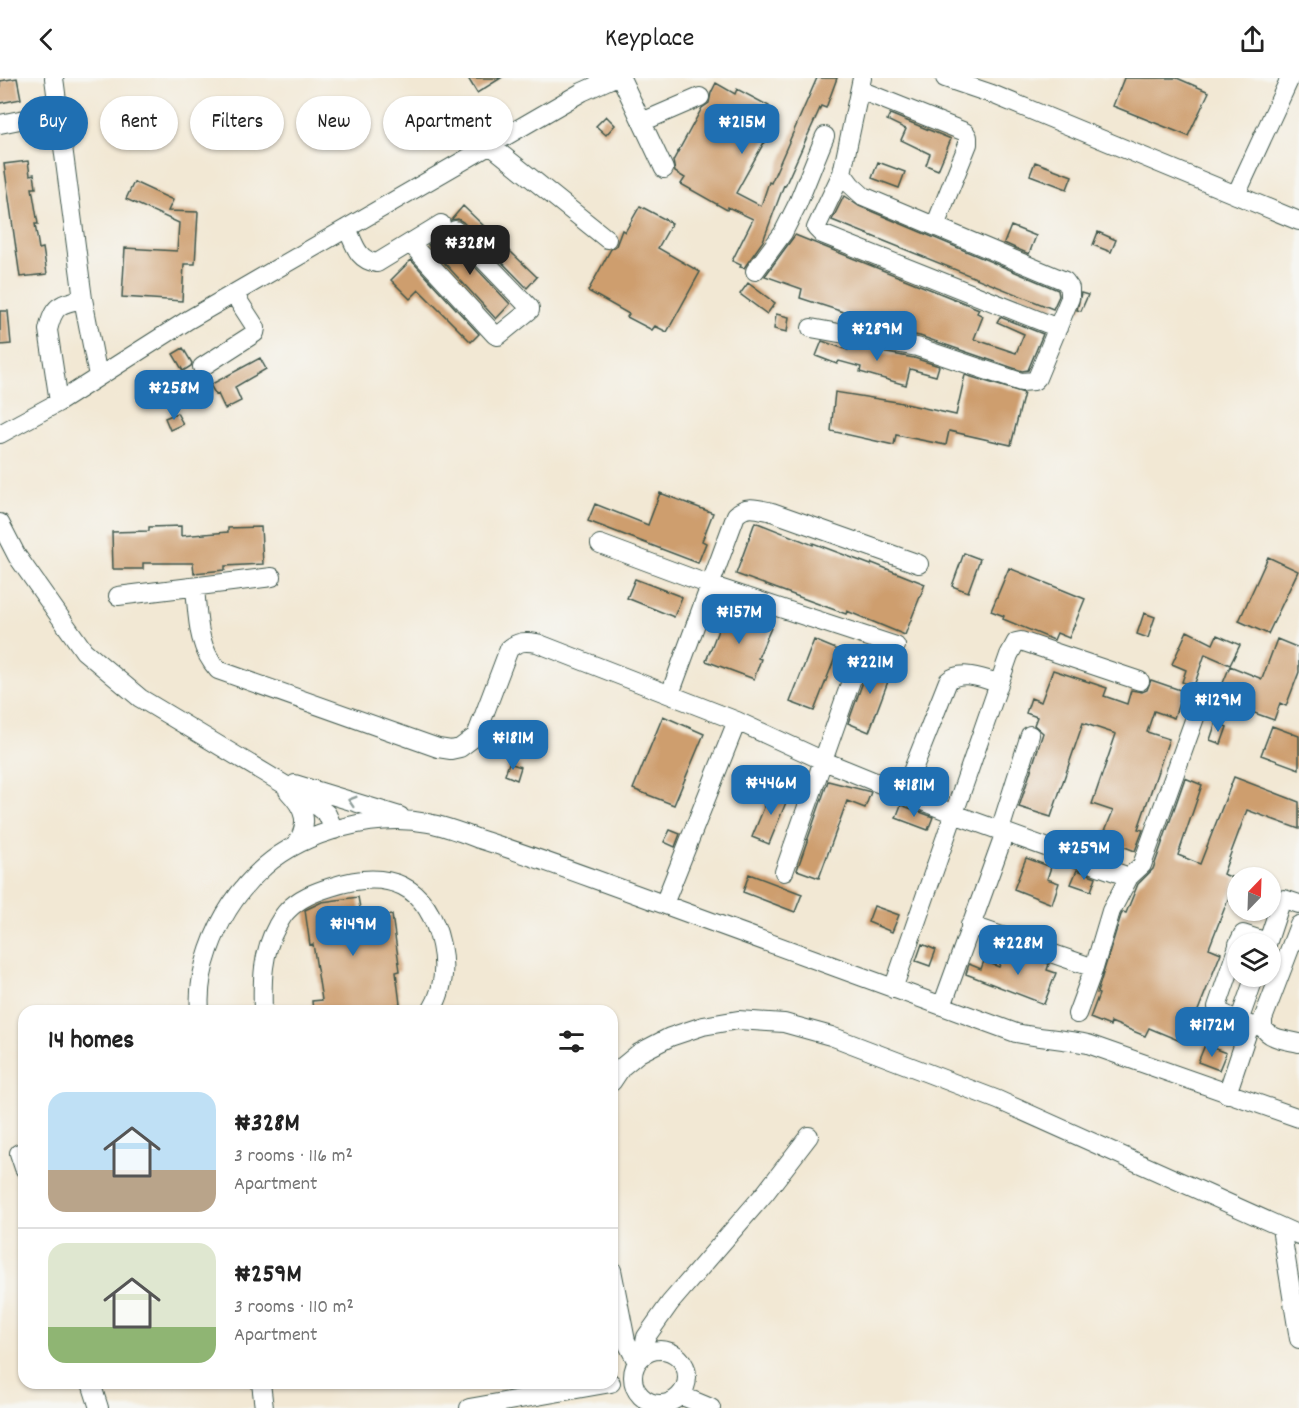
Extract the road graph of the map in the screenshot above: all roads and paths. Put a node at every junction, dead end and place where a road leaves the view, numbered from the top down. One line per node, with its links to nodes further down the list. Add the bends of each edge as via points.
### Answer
1 (54, 78): 9 (street)
2 (613, 78): 7 (street)
3 (621, 78): 12 (street)
4 (945, 78): 8 (street)
5 (1290, 78): 22 (street)
6 (861, 84): 20 (street); 25 (street, via 965,132 968,137)
7 (580, 85): 14 (street)
8 (995, 86): 22 (street)
9 (57, 96)
10 (700, 97): 12 (street)
11 (18, 120): 13 (street)
12 (642, 123): 19 (street)
13 (0, 124)
14 (513, 130)
15 (825, 136): 21 (street)
16 (64, 150): 31 (street)
17 (481, 150): 26 (street)
18 (496, 150): 27 (street)
19 (664, 169)
20 (842, 173): 23 (street); 25 (street, via 863,196)
21 (805, 186): 23 (street); 29 (street, via 783,233)
22 (1236, 195): 24 (street)
23 (830, 198): 33 (street, via 816,228 822,234)
24 (1299, 221)
25 (935, 226): 33 (street, via 1065,280 1070,298)
26 (347, 228): 28 (street, via 361,257 368,262 377,264); 30 (street)
27 (607, 239)
28 (410, 243): 28 (street, via 448,227 530,310 495,335)
29 (755, 270)
30 (234, 294): 34 (street, via 256,328 255,333); 35 (street)
31 (83, 299): 35 (street); 36 (street, via 61,304 53,311 48,330)
32 (811, 328): 33 (street, via 917,347 1029,383 1037,378)
33 (1058, 328)
34 (202, 367)
35 (98, 376): 36 (street)
36 (59, 402): 37 (street)
37 (4, 433): 38 (street)
38 (0, 452)
39 (0, 523): 55 (street, via 17,556 84,651 140,698)
40 (600, 544): 43 (street)
41 (919, 564): 43 (street, via 752,507 736,515)
42 (272, 577): 44 (street)
43 (710, 585): 46 (street); 50 (street)
44 (195, 588): 45 (street); 50 (street, via 200,636 218,670 438,748 460,748 476,736 509,649 526,641)
45 (118, 596)
46 (896, 646)
47 (857, 664): 54 (street)
48 (1140, 681): 49 (street, via 1021,641 1012,646)
49 (999, 683): 56 (street, via 962,674 948,681); 57 (street)
50 (670, 694): 52 (street)
51 (1197, 712): 63 (street, via 1142,865)
52 (737, 721): 54 (street); 64 (street)
53 (1030, 735): 60 (street)
54 (824, 761): 56 (street); 62 (street)
55 (275, 778): 58 (street, one-way to 55); 59 (street, via 327,814); 61 (street, via 299,803 304,815 303,831)
56 (904, 792): 57 (street)
57 (954, 814): 60 (street); 72 (street)
58 (428, 823): 59 (street, via 366,822); 64 (street)
59 (334, 830): 61 (street)
60 (1002, 831): 63 (street); 66 (street)
61 (296, 845): 73 (street, via 265,865 238,894 216,930 201,971)
62 (784, 872)
63 (1129, 877): 69 (street, via 1111,911)
64 (664, 904): 72 (street)
65 (1299, 904): 68 (street, via 1284,899 1281,902)
66 (970, 925): 69 (street); 76 (street)
67 (1299, 925): 78 (street, via 1263,1019)
68 (1270, 933)
69 (1094, 968): 77 (street)
70 (1227, 977): 78 (street, via 1218,1011)
71 (1254, 987): 78 (street)
72 (893, 988): 76 (street)
73 (200, 1005)
74 (263, 1005): 75 (street, via 262,971 270,939 286,912 309,894 348,881 374,878 404,887 419,897 433,916 444,960 444,982)
75 (434, 1005)
76 (942, 1006): 81 (street, via 1016,1033 1088,1044)
77 (1077, 1014)
78 (1251, 1025): 79 (street); 81 (street)
79 (1299, 1042)
80 (618, 1072): 84 (street, via 639,1053 703,1026 738,1020 784,1023 831,1036 998,1100)
81 (1227, 1094): 82 (street)
82 (1299, 1118)
83 (809, 1136): 88 (street, via 670,1303 646,1337)
84 (1281, 1228): 85 (street); 87 (street)
85 (1299, 1235)
86 (618, 1300): 88 (street, via 626,1341)
87 (1299, 1339)
88 (637, 1366): 89 (street); 93 (street, via 652,1351 677,1356 687,1370); 94 (street, via 635,1388)
89 (618, 1378)
90 (93, 1389): 95 (street)
91 (262, 1389): 96 (street)
92 (577, 1389): 97 (street)
93 (680, 1395): 94 (street, via 666,1403); 98 (street)
94 (648, 1405)
95 (99, 1408)
96 (264, 1408)
97 (469, 1408)
98 (711, 1408)

